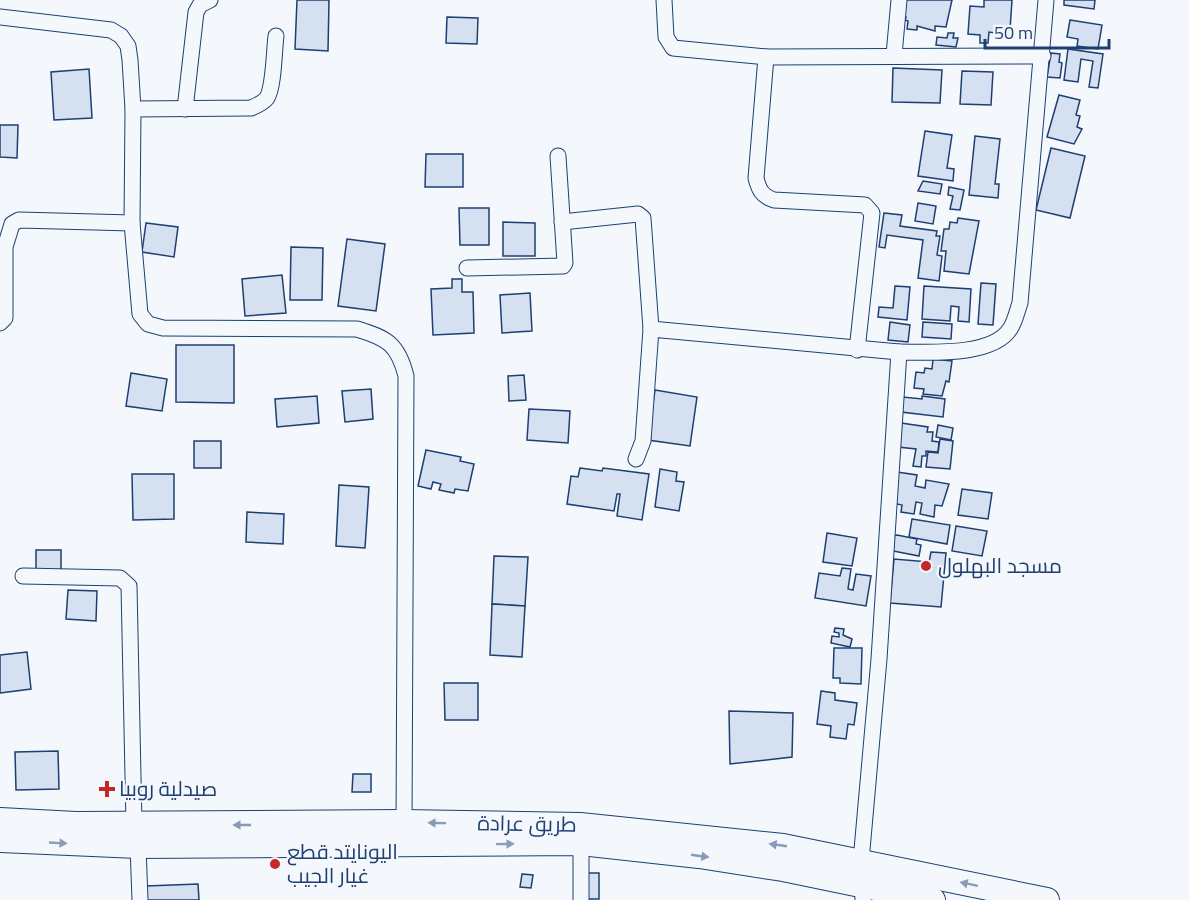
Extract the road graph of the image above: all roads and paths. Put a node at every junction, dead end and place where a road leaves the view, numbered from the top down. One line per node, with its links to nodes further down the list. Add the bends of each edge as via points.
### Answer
1 (210, 0): 11 (street, via 196,12)
2 (664, 0): 9 (street, via 666,37 673,48)
3 (899, 0): 7 (street)
4 (1046, 0): 8 (street)
5 (0, 17): 10 (street, via 111,30 122,36 128,46)
6 (276, 36): 11 (street, via 266,99 251,108)
7 (894, 55): 8 (street); 9 (street)
8 (1042, 56): 19 (street, via 1020,303 1010,330 994,343 978,348)
9 (766, 57): 18 (street, via 758,188 774,200 865,205 872,213)
10 (133, 109): 11 (street); 14 (street)
11 (185, 109)
12 (558, 156): 13 (street)
13 (562, 222): 15 (street, via 563,266); 17 (street, via 638,214 643,218)
14 (132, 224): 16 (street, via 19,220 12,224 5,247 5,318); 23 (street, via 140,314 148,324 162,328 357,329 383,337 401,355 406,376)
15 (467, 268)
16 (0, 323)
17 (651, 329): 18 (street); 20 (street, via 643,441)
18 (857, 350): 19 (street)
19 (899, 352): 27 (street)
20 (636, 459)
21 (23, 576): 24 (street, via 120,578 129,586)
22 (0, 820): 24 (main road, طريق عرادة, via 76,824)
23 (404, 834): 24 (main road, طريق عرادة); 26 (main road, طريق عرادة, one-way to 26); 27 (main road, طريق عرادة, one-way to 23, via 783,846 639,829 580,825)
24 (136, 835): 25 (main road, طريق عرادة, one-way to 24); 28 (street)
25 (0, 840)
26 (581, 843): 27 (main road, طريق عرادة, one-way to 27, via 709,857); 29 (street)
27 (862, 882): 30 (main road, طريق عرادة); 31 (main road, طريق عرادة, one-way to 27)
28 (140, 900)
29 (581, 900)
30 (933, 900)
31 (1047, 900)

